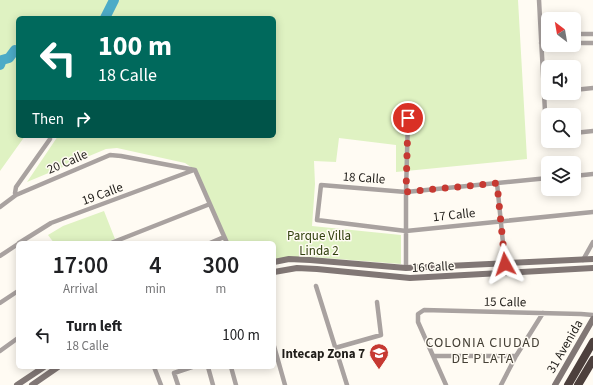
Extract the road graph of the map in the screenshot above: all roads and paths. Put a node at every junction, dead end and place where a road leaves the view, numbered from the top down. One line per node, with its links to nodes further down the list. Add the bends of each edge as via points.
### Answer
1 (539, 0): 4 (street)
2 (581, 34): 3 (street)
3 (593, 34)
4 (541, 35)
5 (581, 43): 6 (street)
6 (593, 43)
7 (593, 88): 8 (street)
8 (581, 89)
9 (408, 118): 18 (street)
10 (593, 131): 11 (street)
11 (581, 132)
12 (50, 139): 19 (street, via 16,187)
13 (195, 170): 19 (street, 20 Calle, via 110,155); 20 (street); 27 (street, 19 Calle, via 51,223)
14 (593, 174): 15 (street)
15 (581, 175)
16 (541, 179): 17 (street, 18 Calle)
17 (497, 183): 18 (street, 18 Calle); 24 (street)
18 (406, 192): 23 (street, 18 Calle, via 322,185); 25 (street)
19 (16, 196): 21 (street, 20 Calle)
20 (210, 204): 26 (street); 28 (street)
21 (0, 207)
22 (593, 212): 24 (street, 17 Calle)
23 (317, 220): 25 (street, 17 Calle)
24 (501, 220): 25 (street, 17 Calle); 37 (street)
25 (406, 231): 38 (street)
26 (224, 237): 29 (street); 30 (street)
27 (22, 241)
28 (116, 241)
29 (215, 241)
30 (226, 241)
31 (593, 242): 34 (street)
32 (16, 245): 33 (street, 19 Calle)
33 (0, 256)
34 (583, 260): 35 (main road, 16 Calle); 37 (main road, 16 Calle)
35 (593, 260)
36 (276, 262): 38 (main road, 16 Calle, via 290,259)
37 (505, 264): 38 (main road, 16 Calle); 41 (street)
38 (406, 268)
39 (593, 268): 41 (main road, 16 Calle)
40 (276, 272): 41 (main road, 16 Calle, via 297,268 410,278)
41 (506, 273)
42 (316, 286): 51 (street)
43 (16, 292): 45 (street)
44 (377, 302): 51 (street, via 381,335)
45 (0, 303)
46 (543, 313): 47 (street, 15 Calle); 54 (street, 15 Calle, via 424,310 418,314 418,322); 55 (street)
47 (593, 316)
48 (593, 319): 73 (main road, 31 Avenida)
49 (16, 339): 52 (street)
50 (593, 342): 74 (highway)
51 (335, 348): 70 (street)
52 (0, 351)
53 (276, 353): 69 (street)
54 (433, 356): 55 (street); 71 (street)
55 (516, 356): 72 (street)
56 (593, 360): 75 (highway)
57 (41, 369): 63 (main road)
58 (55, 369): 64 (main road)
59 (155, 369): 65 (street)
60 (186, 369): 66 (street, via 174,373)
61 (209, 369): 67 (street)
62 (232, 369): 68 (street)
63 (17, 385)
64 (32, 385)
65 (160, 385)
66 (178, 385)
67 (213, 385)
68 (236, 385)
69 (285, 385)
70 (347, 385)
71 (446, 385)
72 (502, 385)
73 (555, 385)
74 (568, 385)
75 (578, 385)

